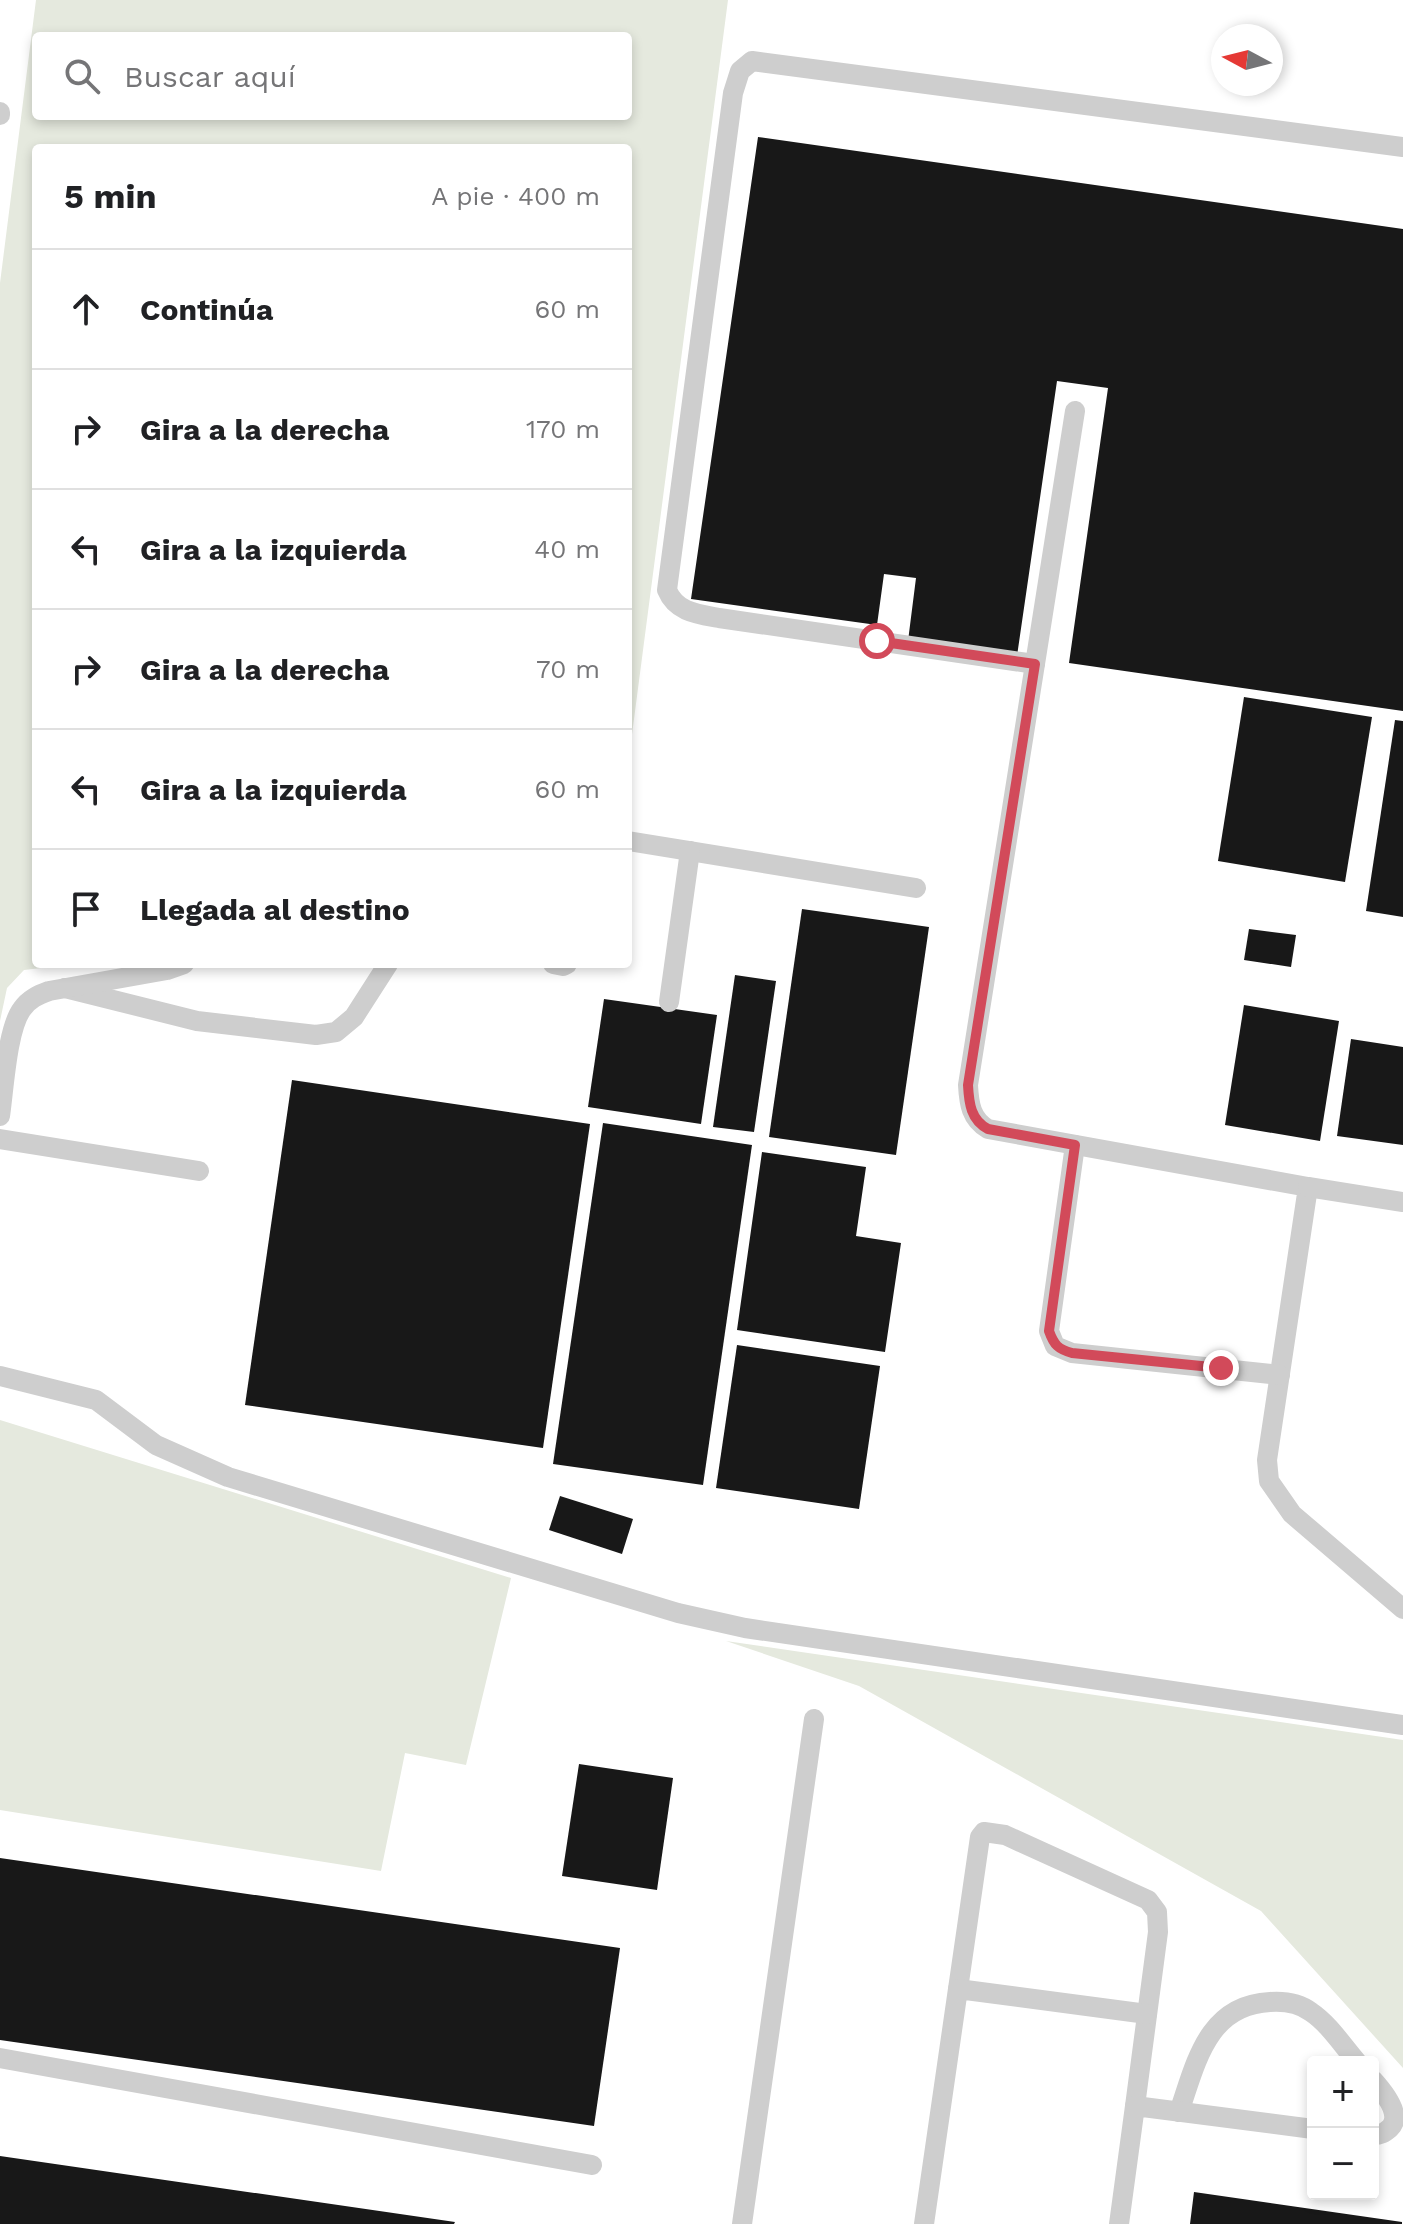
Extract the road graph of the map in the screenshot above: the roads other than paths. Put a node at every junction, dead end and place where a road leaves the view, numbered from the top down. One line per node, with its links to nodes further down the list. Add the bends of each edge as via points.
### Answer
1 (1403, 147): 3 (street, via 752,61 740,71 713,243 670,598 690,613)
2 (1075, 411): 3 (street)
3 (1035, 664): 13 (street, via 969,1101 979,1124 988,1129)
4 (632, 842): 5 (street)
5 (690, 851): 6 (street); 10 (street)
6 (916, 888)
7 (173, 968): 9 (street)
8 (385, 968): 9 (street, via 354,1017 336,1032 316,1035 197,1021)
9 (65, 988): 11 (street, via 38,994 20,1011)
10 (669, 1002)
11 (0, 1110)
12 (0, 1139): 14 (street)
13 (1075, 1145): 15 (street); 17 (street, via 1049,1331 1055,1346 1072,1353)
14 (199, 1171)
15 (1308, 1187): 16 (street); 17 (street)
16 (1403, 1202)
17 (1280, 1375): 19 (street, via 1267,1460 1273,1489 1292,1514)
18 (0, 1376): 21 (street, via 96,1400 156,1445 228,1477 678,1613 745,1628)
19 (1403, 1609)
20 (814, 1719): 32 (street)
21 (1403, 1725)
22 (958, 1989): 23 (street); 23 (street, via 980,1837 988,1831 1148,1900 1157,1912 1158,1932); 33 (street)
23 (1147, 2014): 27 (street)
24 (1352, 2056): 28 (street, via 1300,2005 1252,2003 1219,2023 1208,2037)
25 (0, 2058): 31 (street)
26 (1379, 2088): 30 (street, via 1397,2119)
27 (1135, 2106): 28 (street); 34 (street)
28 (1179, 2112): 29 (street)
29 (1307, 2128)
30 (1379, 2135)
31 (592, 2165)
32 (742, 2224)
33 (924, 2224)
34 (1119, 2224)

